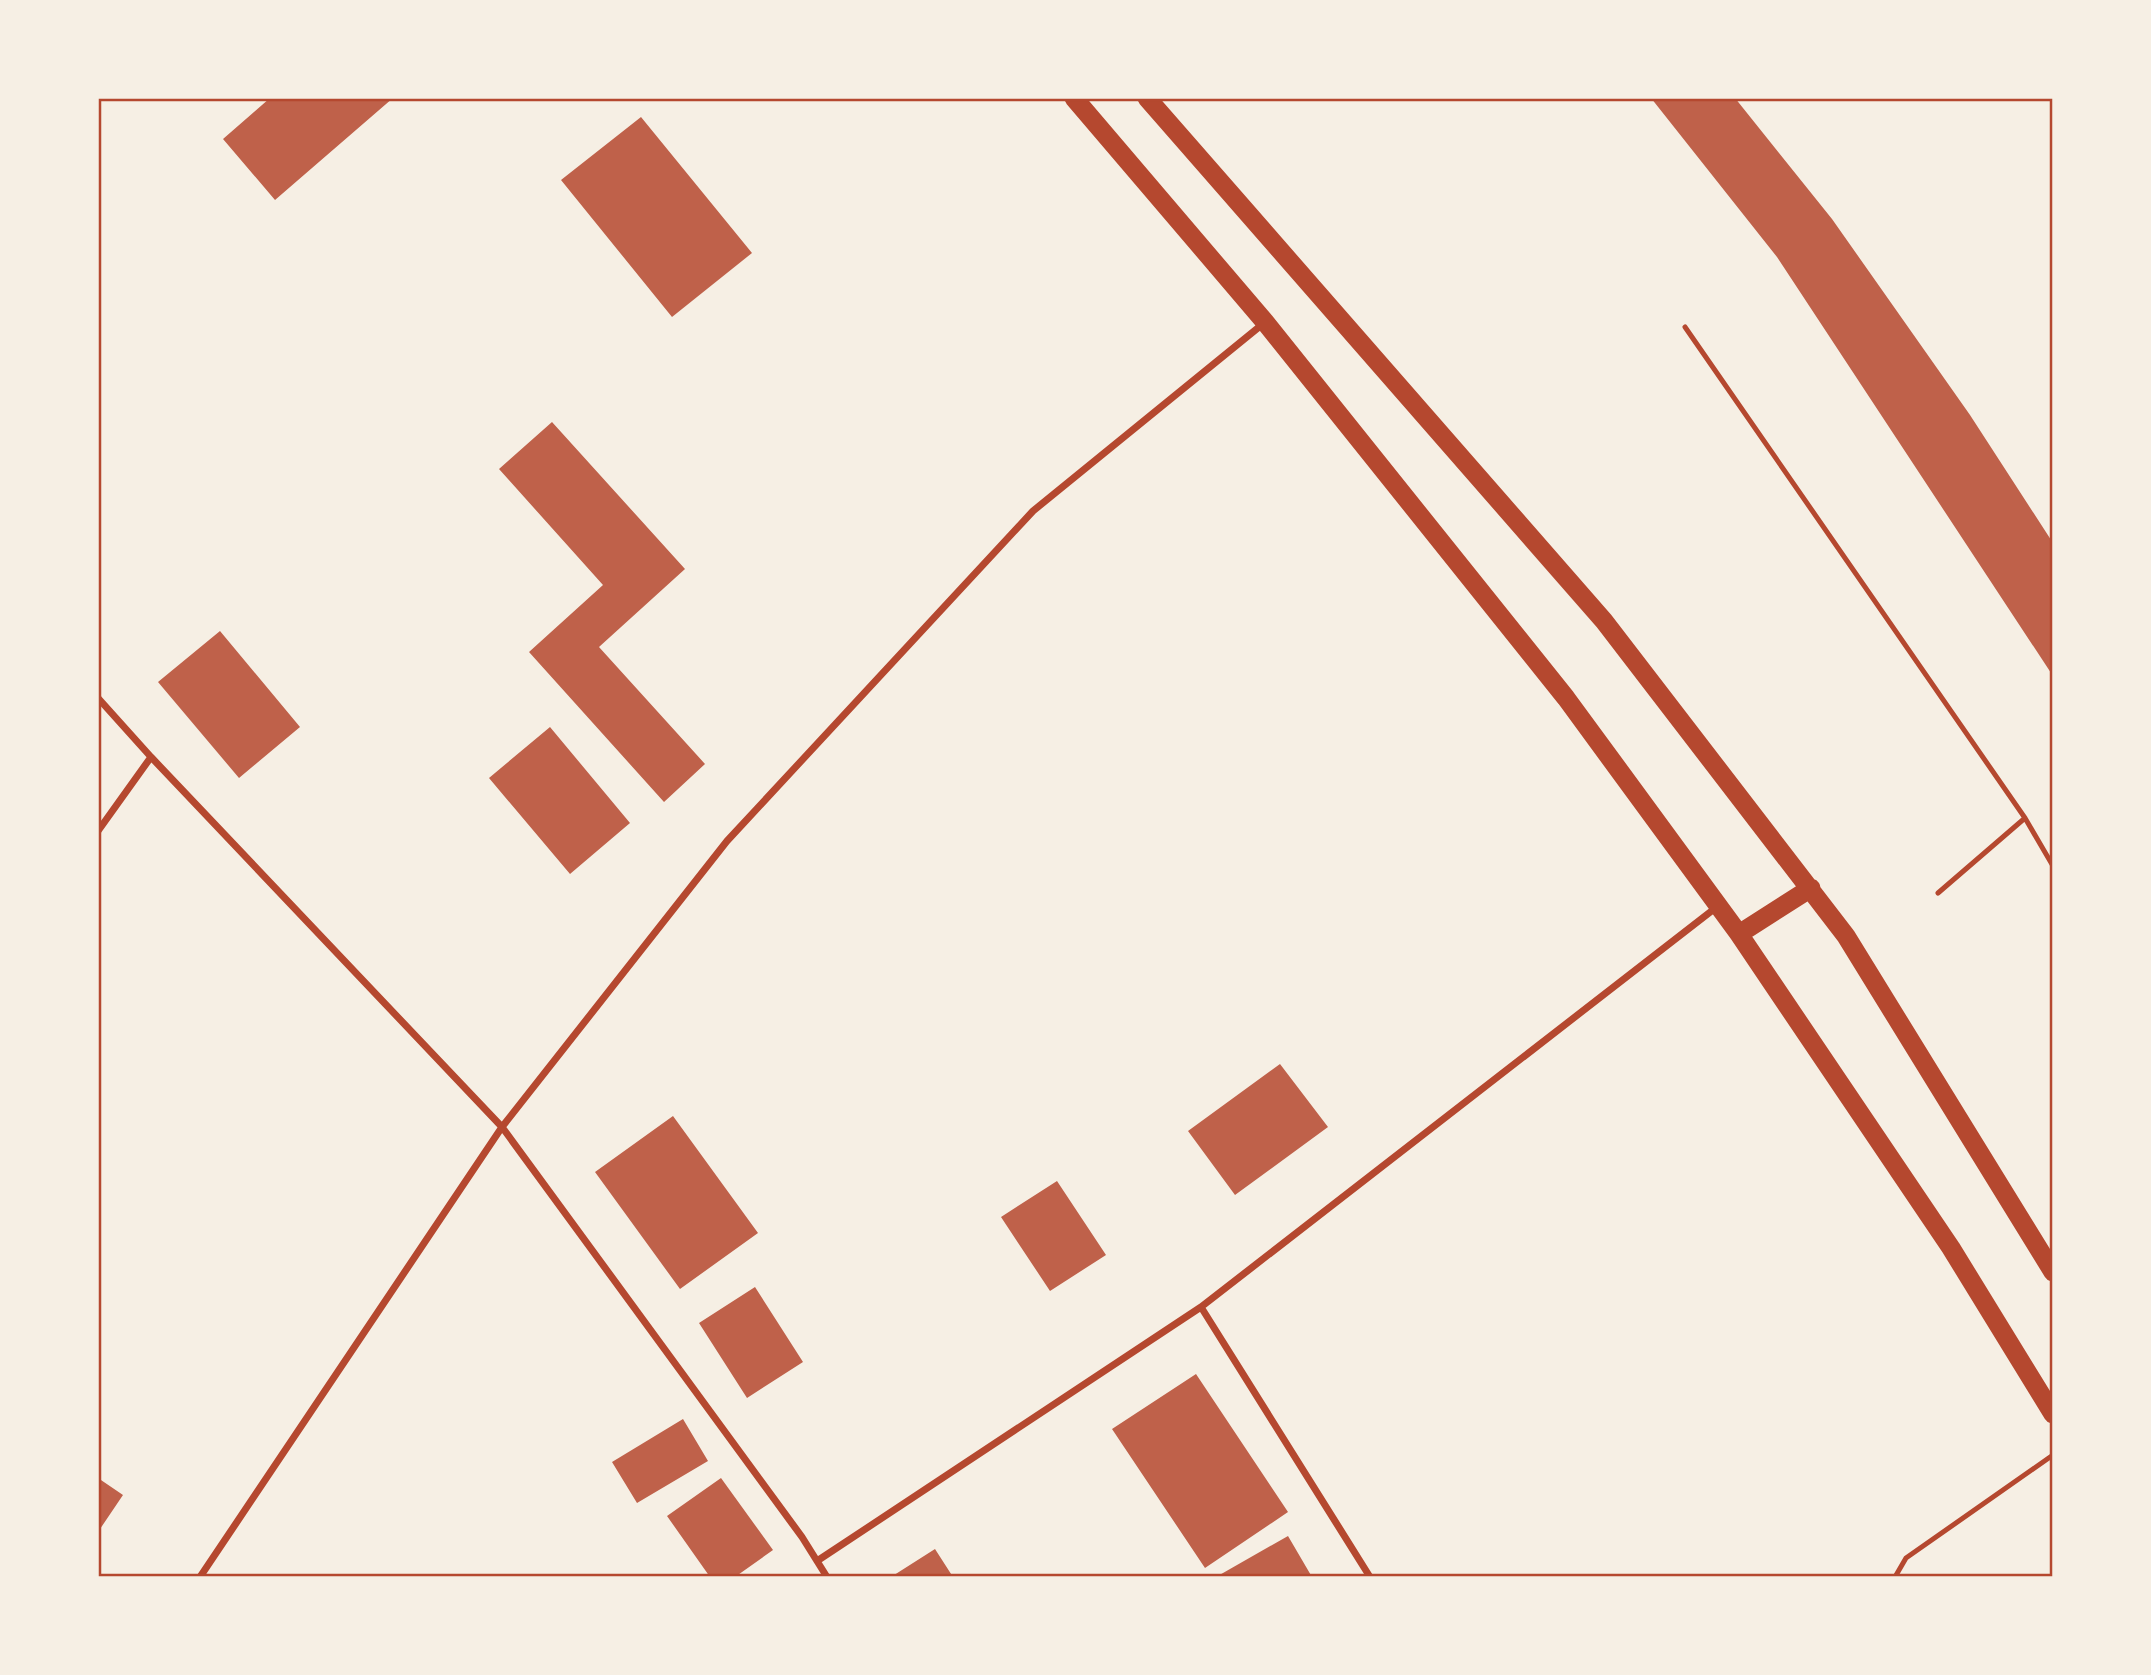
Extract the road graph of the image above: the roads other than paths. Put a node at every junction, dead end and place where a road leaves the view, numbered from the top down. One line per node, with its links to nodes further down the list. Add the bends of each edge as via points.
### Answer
1 (1074, 98): 3 (highway)
2 (1147, 98): 10 (highway, via 1604,621)
3 (1265, 322): 12 (highway, via 1566,698); 14 (street, via 1033,511 727,841)
4 (1685, 327): 7 (lane)
5 (98, 698): 6 (street)
6 (151, 757): 8 (street); 14 (street)
7 (2025, 818): 9 (lane); 11 (lane)
8 (98, 831)
9 (2053, 866)
10 (1811, 888): 13 (highway); 15 (highway, via 1846,936)
11 (1938, 893)
12 (1719, 906): 13 (highway); 16 (street)
13 (1740, 934): 17 (highway, via 1951,1248)
14 (502, 1127): 19 (street); 20 (street)
15 (2053, 1272)
16 (1201, 1307): 19 (street); 22 (street)
17 (2053, 1414)
18 (2053, 1455): 23 (lane, via 1906,1558)
19 (817, 1561): 21 (street)
20 (200, 1577)
21 (827, 1577)
22 (1370, 1577)
23 (1895, 1577)

